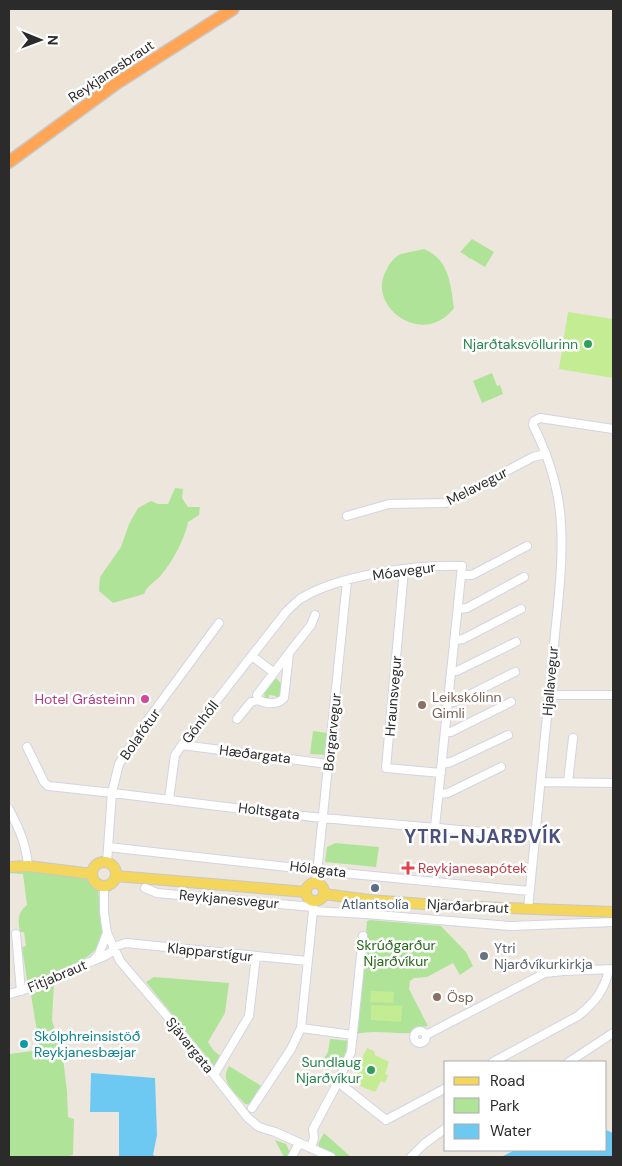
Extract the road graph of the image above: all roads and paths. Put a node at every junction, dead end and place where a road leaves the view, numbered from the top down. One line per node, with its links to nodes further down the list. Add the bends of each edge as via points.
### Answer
1 (233, 9): 2 (highway, Reykjanesbraut, via 117,83)
2 (9, 162)
3 (613, 429): 4 (street, Hjallavegur, via 536,418 533,425)
4 (546, 454): 5 (street, Melavegur, via 533,457 446,503 389,504); 22 (street, Hjallavegur, via 558,492 562,543)
5 (347, 516)
6 (527, 546): 8 (street, via 472,575)
7 (404, 570): 8 (street, Móavegur, via 438,565 462,566); 10 (street, Móavegur); 36 (street, Hraunsvegur, via 386,768)
8 (462, 575): 11 (street)
9 (524, 577): 11 (street, via 467,608)
10 (347, 581): 18 (street, Gónhóll, via 299,600); 33 (street, Borgarvegur)
11 (458, 609): 15 (street)
12 (521, 609): 15 (street)
13 (315, 615): 17 (street, Gónhóll)
14 (219, 623): 40 (street, Bolafótur, via 129,747 116,770)
15 (456, 640): 19 (street)
16 (516, 642): 19 (street)
17 (289, 654): 20 (street, Gónhóll); 24 (street, Gónhóll, via 284,698 276,703)
18 (252, 656): 20 (street); 31 (street, Gónhóll)
19 (452, 671): 25 (street)
20 (273, 672): 24 (street, Gónhóll, via 257,695)
21 (514, 672): 25 (street)
22 (549, 695): 23 (street); 37 (street, Hjallavegur)
23 (613, 695)
24 (258, 700): 27 (street, Gónhóll, via 251,702)
25 (449, 702): 28 (street)
26 (511, 702): 28 (street)
27 (237, 719)
28 (446, 732): 34 (street)
29 (508, 734): 34 (street)
30 (573, 738): 38 (street)
31 (182, 745): 33 (street, Hæðargata); 42 (street, Gónhóll, via 175,755)
32 (27, 747): 40 (street, Holtsgata, via 45,784)
33 (328, 764): 44 (street, Borgarvegur)
34 (442, 764): 36 (street)
35 (501, 767): 41 (street, via 448,793)
36 (441, 773): 41 (street)
37 (540, 782): 38 (street); 46 (street, Hjallavegur)
38 (568, 782): 39 (street)
39 (613, 783)
40 (112, 792): 42 (street, Holtsgata); 47 (street, Bolafótur)
41 (439, 794): 45 (street)
42 (169, 799): 44 (street, Holtsgata)
43 (9, 809): 49 (street, via 27,850)
44 (323, 818): 45 (street, Holtsgata); 51 (street, Borgarvegur)
45 (436, 827): 46 (street, Holtsgata)
46 (535, 836): 57 (street, Hjallavegur)
47 (108, 847): 48 (street, Bolafótur); 51 (street, Hólagata)
48 (107, 862): 52 (main road, via 96,865); 53 (main road, via 116,869)
49 (28, 866): 50 (main road); 52 (main road)
50 (9, 867)
51 (318, 869): 54 (street, Borgarvegur); 57 (street, Hólagata)
52 (92, 874): 55 (main road, via 94,882)
53 (116, 876): 55 (main road, via 114,883); 58 (main road)
54 (316, 883): 58 (main road, via 310,884); 59 (main road, via 322,886)
55 (104, 887): 65 (street, Sjávargata)
56 (145, 888): 61 (street, Reykjanesvegur, via 157,893)
57 (529, 891): 62 (street, Hjallavegur)
58 (306, 892): 61 (main road)
59 (324, 894): 60 (main road, Njarðarbraut); 61 (main road)
60 (439, 905): 62 (main road, Njarðarbraut); 64 (street)
61 (314, 907): 64 (street, Reykjanesvegur); 71 (street)
62 (528, 909): 63 (main road, Njarðarbraut)
63 (613, 914): 64 (street, Reykjanesvegur, via 511,926)
64 (438, 920)
65 (107, 933): 68 (street, Sjávargata); 69 (street, Fitjabraut)
66 (16, 934): 74 (street, Fitjabraut)
67 (363, 936): 78 (street)
68 (113, 948): 69 (street, Fitjabraut); 70 (street, Klapparstígur, via 126,943); 72 (street, Sjávargata)
69 (100, 956): 72 (street, Fitjabraut); 74 (street, Fitjabraut)
70 (256, 956): 71 (street, Klapparstígur); 82 (street, via 249,1016)
71 (308, 961): 76 (street)
72 (124, 967): 82 (street, Sjávargata)
73 (611, 969): 79 (street, via 545,973); 80 (street, via 605,985 578,1016)
74 (21, 991): 75 (street, Fitjabraut)
75 (9, 994)
76 (301, 1028): 78 (street); 85 (street)
77 (613, 1033): 81 (street)
78 (353, 1034): 83 (street, via 351,1052)
79 (426, 1035)
80 (495, 1061)
81 (571, 1061)
82 (214, 1075): 87 (street, Sjávargata, via 254,1124)
83 (338, 1082): 84 (street, via 386,1120); 88 (street, via 313,1129)
84 (444, 1089)
85 (252, 1108)
86 (444, 1129): 91 (street)
87 (300, 1143): 88 (street, Sjávargata); 89 (street)
88 (312, 1148): 90 (street, Sjávargata)
89 (292, 1157)
90 (331, 1157)
91 (411, 1157)

